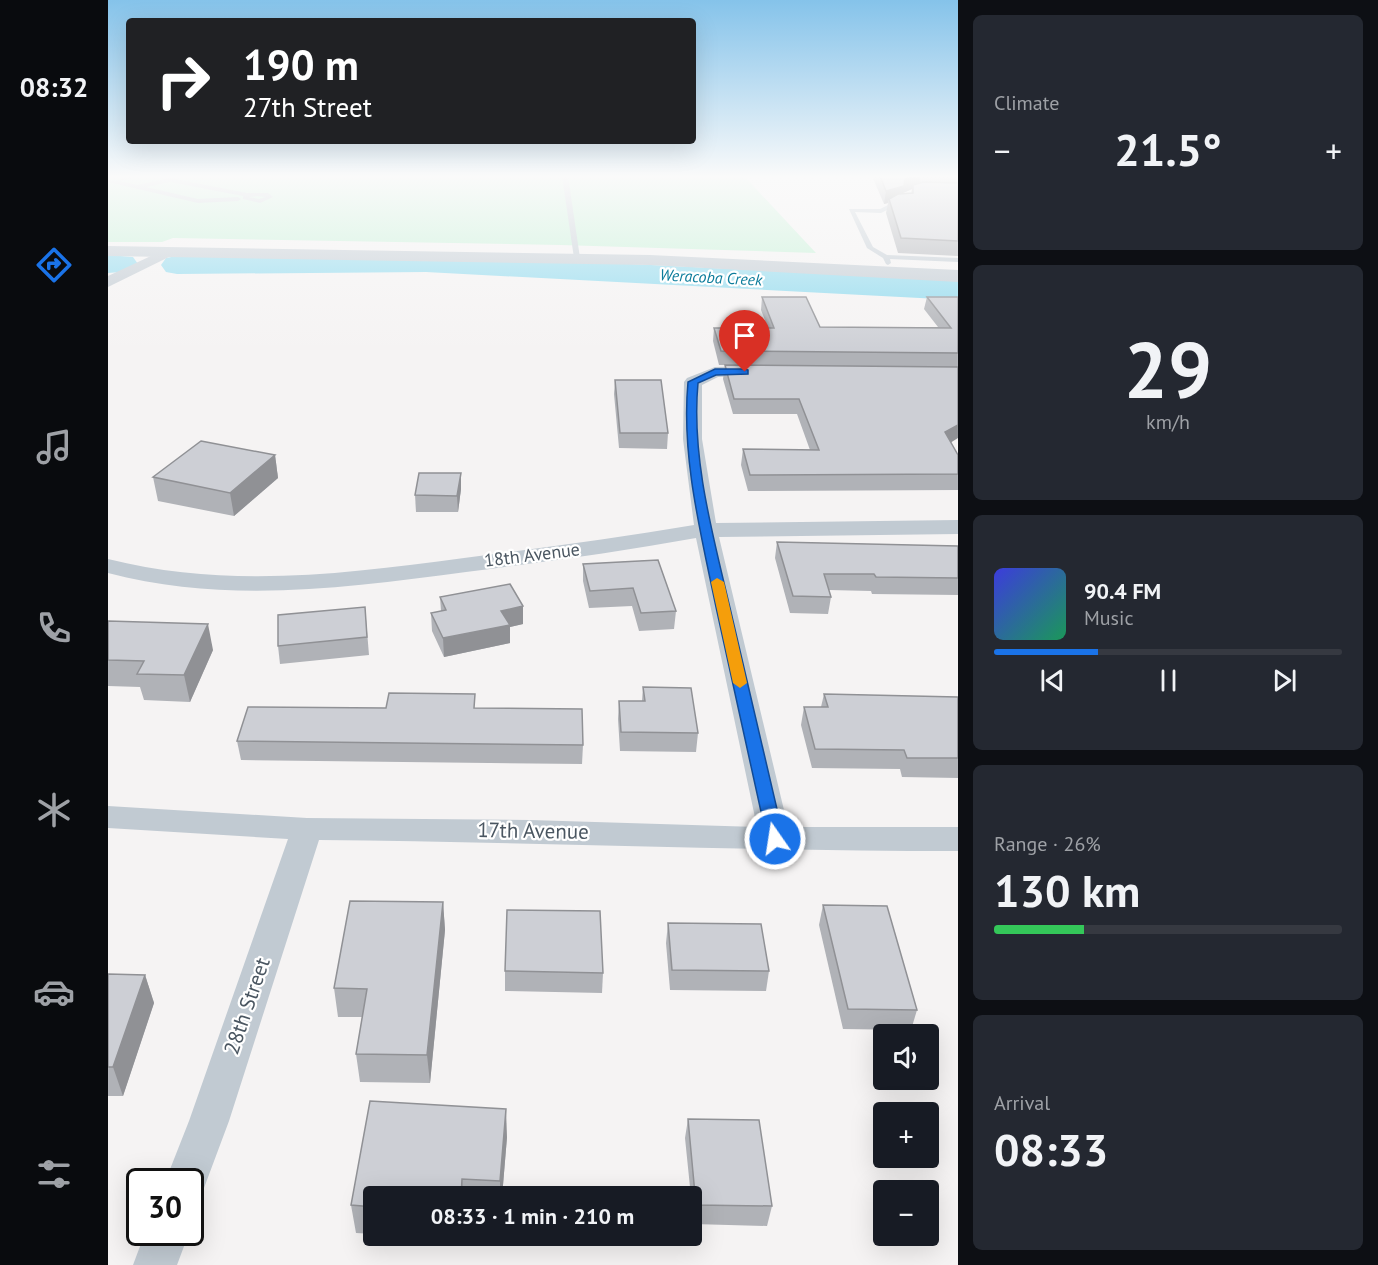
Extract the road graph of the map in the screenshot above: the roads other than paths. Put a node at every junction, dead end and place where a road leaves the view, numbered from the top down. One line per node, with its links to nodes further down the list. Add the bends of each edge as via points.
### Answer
1 (574, 235): 5 (lane)
2 (864, 235): 7 (lane, via 870,248)
3 (108, 251): 4 (street)
4 (168, 252): 5 (street); 9 (street)
5 (577, 258): 7 (street)
6 (958, 260): 7 (lane)
7 (889, 265): 8 (street)
8 (958, 276)
9 (108, 282)
10 (780, 371): 12 (street, via 715,372 693,382 694,455)
11 (958, 526): 12 (street, 18th Avenue)
12 (706, 530): 13 (street, 18th Avenue, via 344,581 244,585 143,575); 16 (street)
13 (108, 566)
14 (108, 817): 15 (street, 17th Avenue)
15 (307, 829): 16 (street, 17th Avenue); 18 (street, 28th Street)
16 (775, 839): 17 (street, 17th Avenue)
17 (958, 839)
18 (191, 1168)
19 (162, 1246): 20 (street)
20 (155, 1265)

